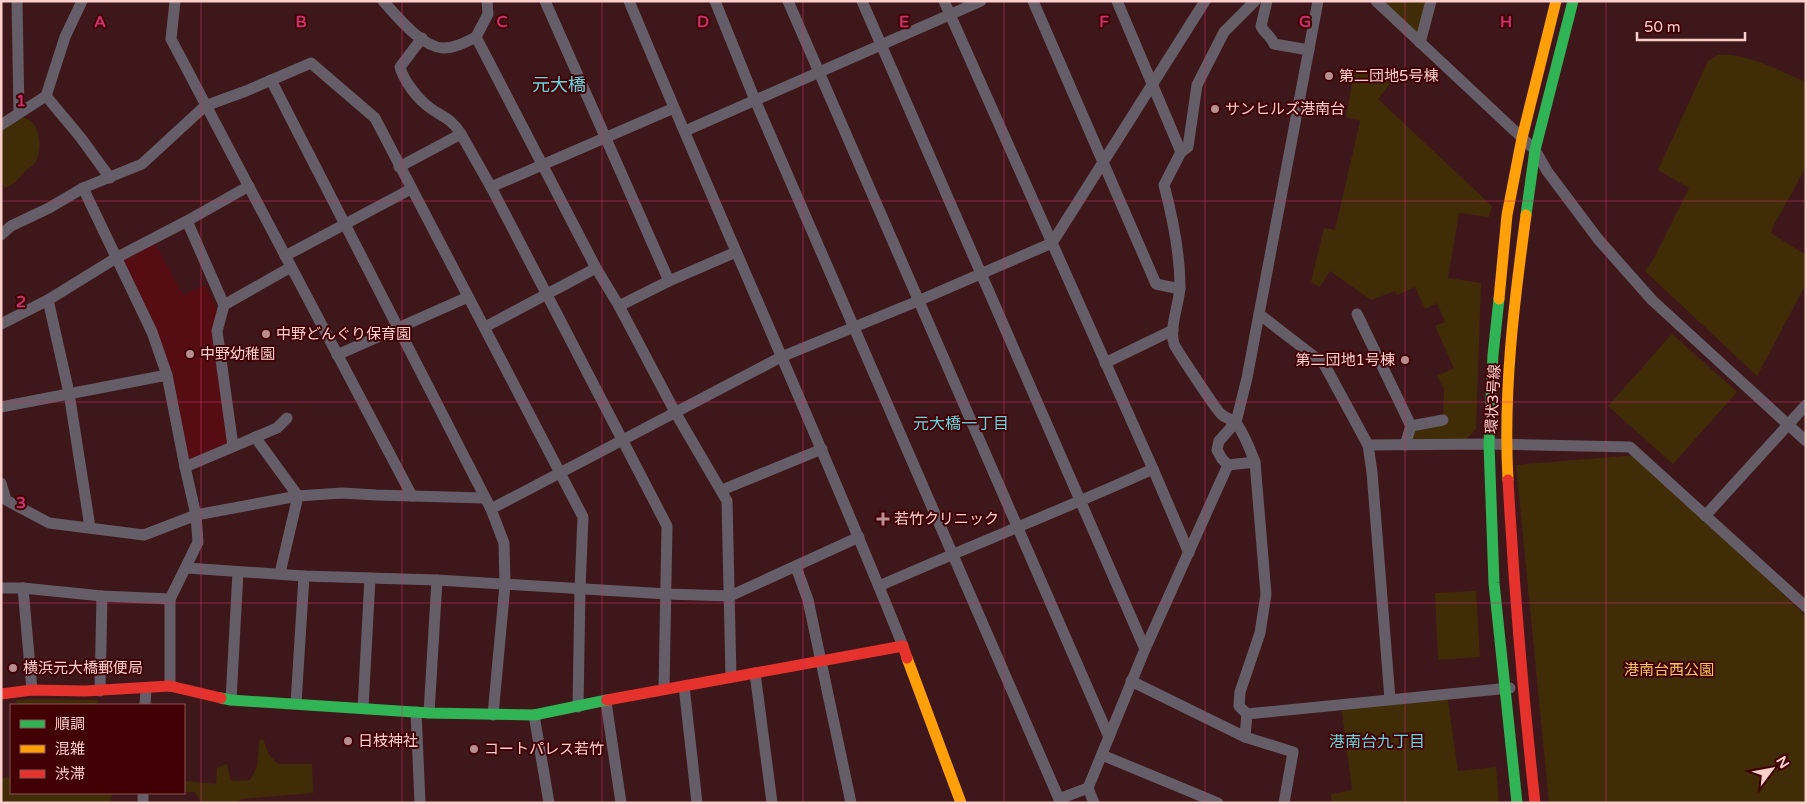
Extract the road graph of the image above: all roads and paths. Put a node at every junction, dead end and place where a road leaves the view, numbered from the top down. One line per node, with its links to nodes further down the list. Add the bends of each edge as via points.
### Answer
1 (17, 1): 36 (street)
2 (82, 1): 32 (street, via 65,38)
3 (175, 1): 34 (street, via 171,39)
4 (383, 1): 25 (street)
5 (487, 1): 24 (street, via 488,14)
6 (545, 1): 40 (street)
7 (629, 1): 35 (street)
8 (715, 1): 33 (street)
9 (788, 1): 29 (street)
10 (862, 1): 27 (street)
11 (944, 1): 23 (street)
12 (981, 1): 23 (street)
13 (1033, 1): 44 (street)
14 (1118, 1): 31 (street)
15 (1205, 1): 31 (street)
16 (1254, 1): 43 (street, via 1224,32 1196,86 1188,147)
17 (1267, 1): 28 (street, via 1261,26 1274,44)
18 (1318, 1): 28 (street)
19 (1376, 1): 26 (street)
20 (1431, 1): 26 (street)
21 (1556, 1): 41 (street, 環状3号線)
22 (1573, 1): 42 (street, 環状3号線)
23 (950, 15): 27 (street); 55 (street)
24 (476, 37): 25 (street, via 454,47 442,48); 45 (street)
25 (422, 38): 39 (street, via 400,67 402,73 425,104 445,116)
26 (1420, 43): 41 (street)
27 (880, 45): 29 (street); 60 (street)
28 (1309, 50): 69 (street)
29 (818, 73): 33 (street); 66 (street)
30 (271, 80): 34 (street); 46 (street, via 311,63 375,118); 53 (street)
31 (1152, 82): 43 (street); 44 (street)
32 (46, 96): 36 (street); 47 (street)
33 (755, 100): 38 (street); 73 (street)
34 (205, 106): 47 (street, via 142,164); 48 (street)
35 (674, 108): 38 (street); 40 (street)
36 (19, 113): 37 (street)
37 (1, 126)
38 (685, 131): 56 (street)
39 (461, 134): 46 (street); 49 (street)
40 (606, 138): 45 (street); 61 (street)
41 (1522, 138): 42 (street); 92 (street, 環状3号線, via 1507,215 1493,355)
42 (1535, 150): 87 (street, via 1598,239 1652,300); 95 (street, 環状3号線, via 1515,299)
43 (1181, 152): 62 (street, via 1164,185 1173,220)
44 (1103, 163): 55 (street); 62 (street, via 1156,284)
45 (542, 164): 49 (street); 59 (street)
46 (399, 167): 51 (street)
47 (110, 178): 50 (street)
48 (249, 186): 52 (street); 58 (street)
49 (491, 187): 63 (street)
50 (84, 188): 54 (street, via 11,226); 57 (street)
51 (411, 189): 53 (street); 64 (street)
52 (187, 221): 57 (street); 67 (street)
53 (345, 224): 58 (street); 74 (street)
54 (1, 235)
55 (1052, 243): 60 (street); 78 (street)
56 (736, 252): 61 (street); 77 (street)
57 (116, 258): 65 (street); 79 (street, via 152,332)
58 (288, 261): 67 (street); 76 (street)
59 (596, 268): 63 (street); 68 (street)
60 (980, 275): 66 (street); 108 (street)
61 (669, 281): 68 (street)
62 (1180, 289): 75 (street)
63 (547, 294): 72 (street); 90 (street)
64 (468, 297): 72 (street); 74 (street)
65 (48, 300): 71 (street); 80 (street)
66 (918, 301): 73 (street); 113 (street)
67 (224, 305): 96 (street, via 217,331)
68 (619, 306): 83 (street)
69 (1259, 314): 86 (street); 93 (street, via 1324,364)
70 (1358, 314): 88 (street)
71 (1, 324)
72 (485, 327): 102 (street)
73 (854, 328): 77 (street); 116 (street)
74 (398, 329): 76 (street); 107 (street)
75 (1173, 330): 78 (street); 86 (street, via 1174,345 1221,414)
76 (337, 355): 106 (street)
77 (781, 357): 83 (street); 97 (street)
78 (1104, 363): 101 (street)
79 (168, 375): 80 (street); 100 (street)
80 (69, 393): 82 (street); 112 (street)
81 (1806, 405): 87 (street)
82 (1, 407)
83 (675, 412): 90 (street); 104 (street)
84 (287, 418): 89 (street, via 277,428)
85 (1443, 420): 88 (street)
86 (1236, 422): 98 (street); 99 (street, via 1219,441 1217,450)
87 (1788, 424): 91 (street); 111 (street)
88 (1410, 426): 94 (street)
89 (256, 437): 96 (street); 105 (street)
90 (622, 440): 102 (street); 129 (street, via 668,526)
91 (1806, 440)
92 (1489, 444): 94 (street); 95 (street); 145 (street, 環状3号線, via 1494,583)
93 (1368, 445): 94 (street); 149 (street)
94 (1405, 445)
95 (1506, 445): 111 (street, via 1630,447); 142 (street, 環状3号線)
96 (234, 446): 100 (street)
97 (822, 449): 104 (street); 114 (street)
98 (1255, 462): 99 (street); 158 (street, via 1266,594 1260,633 1240,692 1239,706)
99 (1228, 465): 115 (street)
100 (185, 468): 110 (street)
101 (1153, 470): 108 (street); 115 (street)
102 (560, 472): 109 (street); 128 (street, via 583,517)
103 (1, 484): 112 (street, via 6,500 49,523)
104 (722, 490): 131 (street, via 727,501)
105 (298, 496): 106 (street, via 342,493); 110 (street); 120 (street)
106 (412, 496): 107 (street)
107 (484, 498): 109 (street)
108 (1080, 502): 113 (street); 135 (street)
109 (491, 509): 124 (street, via 504,543)
110 (196, 515): 112 (street, via 144,535); 118 (street, via 198,542)
111 (1705, 516): 133 (street)
112 (90, 527)
113 (1016, 528): 116 (street); 161 (street)
114 (859, 537): 117 (street); 125 (street)
115 (1189, 553): 135 (street)
116 (951, 554): 125 (street); 165 (street)
117 (796, 567): 131 (street); 136 (street, via 808,600)
118 (187, 568): 119 (street); 132 (street)
119 (238, 572): 120 (street); 150 (street)
120 (280, 573): 121 (street)
121 (304, 576): 122 (street); 152 (street)
122 (370, 578): 123 (street); 155 (street)
123 (437, 580): 124 (street); 157 (street)
124 (505, 584): 128 (street); 159 (street)
125 (879, 586): 134 (street)
126 (1, 588): 127 (street)
127 (23, 588): 130 (street); 146 (street)
128 (580, 590): 129 (street); 154 (street)
129 (667, 594): 131 (street); 144 (street)
130 (102, 596): 132 (street); 147 (street)
131 (730, 596): 138 (street)
132 (170, 599): 140 (street)
133 (1806, 607)
134 (903, 646): 136 (street); 172 (street)
135 (1145, 649): 139 (street)
136 (821, 662): 137 (street); 171 (street)
137 (755, 673): 138 (street); 170 (street)
138 (731, 677): 141 (street)
139 (1131, 681): 161 (street); 162 (street)
140 (170, 686): 143 (street); 150 (street)
141 (684, 686): 144 (street); 169 (street)
142 (1522, 686): 145 (street); 177 (street, 環状3号線)
143 (146, 688): 147 (street); 153 (street)
144 (664, 689): 151 (street)
145 (1506, 689): 149 (street); 176 (street, 環状3号線)
146 (32, 690): 147 (street); 148 (street)
147 (100, 691)
148 (1, 694)
149 (1390, 699): 158 (street)
150 (231, 700): 152 (street)
151 (606, 702): 154 (street); 168 (street)
152 (296, 703): 155 (street)
153 (145, 704)
154 (578, 707): 160 (street)
155 (363, 708): 156 (street)
156 (416, 712): 157 (street); 166 (street)
157 (429, 713): 159 (street)
158 (1247, 714): 162 (street)
159 (493, 715): 160 (street)
160 (534, 715): 167 (street)
161 (1109, 737): 163 (street)
162 (1245, 737): 175 (street, via 1293,752)
163 (1102, 755): 164 (street); 174 (street)
164 (1088, 788): 165 (street); 173 (street)
165 (1060, 801)
166 (420, 803)
167 (549, 803)
168 (621, 803)
169 (697, 803)
170 (772, 803)
171 (851, 803)
172 (961, 803)
173 (1094, 803)
174 (1218, 803)
175 (1284, 803)
176 (1517, 803)
177 (1535, 803)

